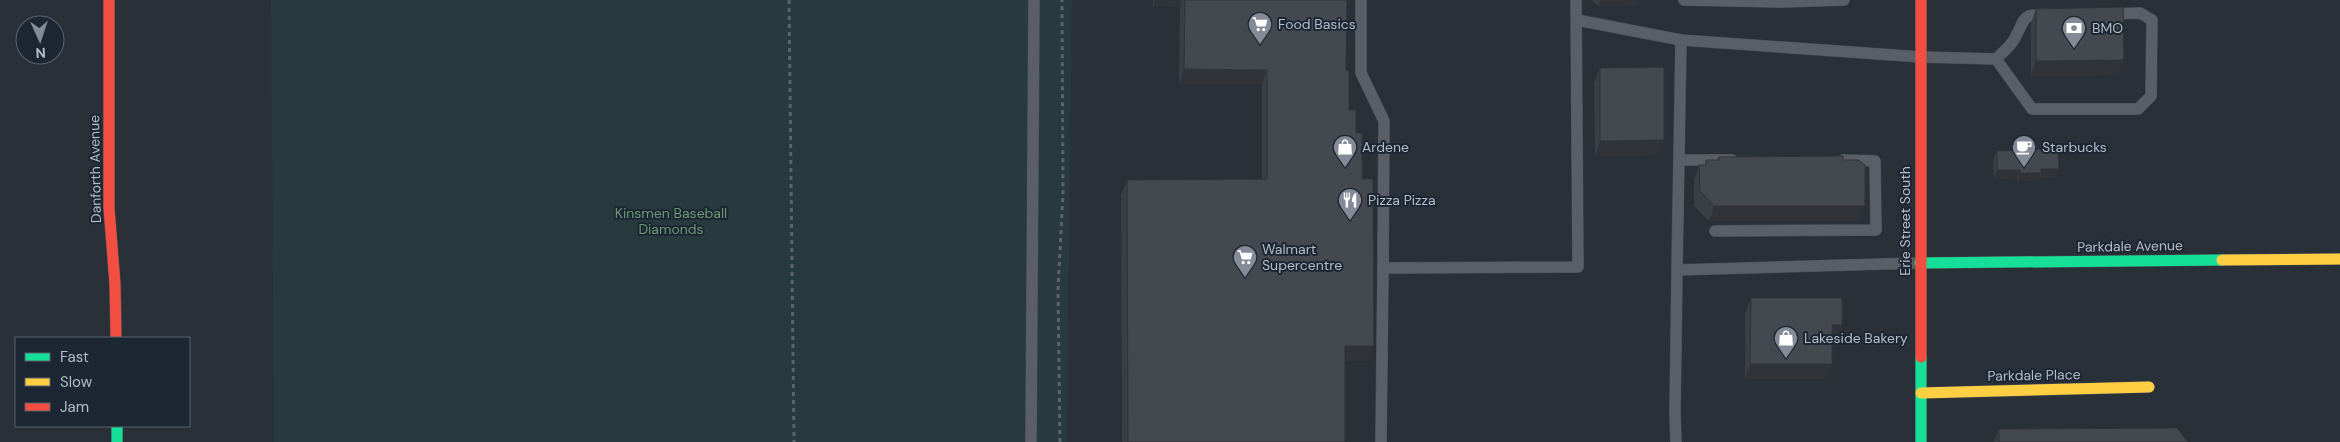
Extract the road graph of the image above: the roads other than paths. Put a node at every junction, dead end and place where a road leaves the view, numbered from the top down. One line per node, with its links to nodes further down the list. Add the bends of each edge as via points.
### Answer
1 (109, 0): 22 (street, Danforth Avenue, via 108,208)
2 (1034, 0): 27 (lane)
3 (1361, 0): 20 (lane, via 1361,73 1384,121)
4 (1576, 0): 10 (lane)
5 (1684, 0): 6 (lane)
6 (1844, 0)
7 (1921, 0): 12 (street, Erie Street South)
8 (2060, 14): 13 (lane, via 2030,15 2021,22 2014,40)
9 (2100, 14): 13 (lane, via 2140,13 2152,20 2151,96 2138,109 2032,109)
10 (1577, 20): 11 (lane); 20 (lane, via 1578,267)
11 (1681, 40): 12 (lane); 14 (lane)
12 (1921, 57): 13 (lane); 19 (street, Erie Street South)
13 (1996, 59)
14 (1679, 160): 15 (lane); 21 (lane)
15 (1742, 160)
16 (1829, 160): 17 (lane, via 1875,160 1876,230)
17 (1715, 231)
18 (2340, 259): 19 (street, Parkdale Avenue)
19 (1920, 263): 21 (lane); 24 (street, Erie Street South)
20 (1383, 268): 28 (lane)
21 (1677, 270): 29 (lane)
22 (116, 337)
23 (2149, 387): 24 (street, Parkdale Place)
24 (1921, 393): 30 (street, Erie Street South)
25 (116, 427): 26 (street)
26 (117, 442)
27 (1031, 442)
28 (1381, 442)
29 (1676, 442)
30 (1921, 442)

